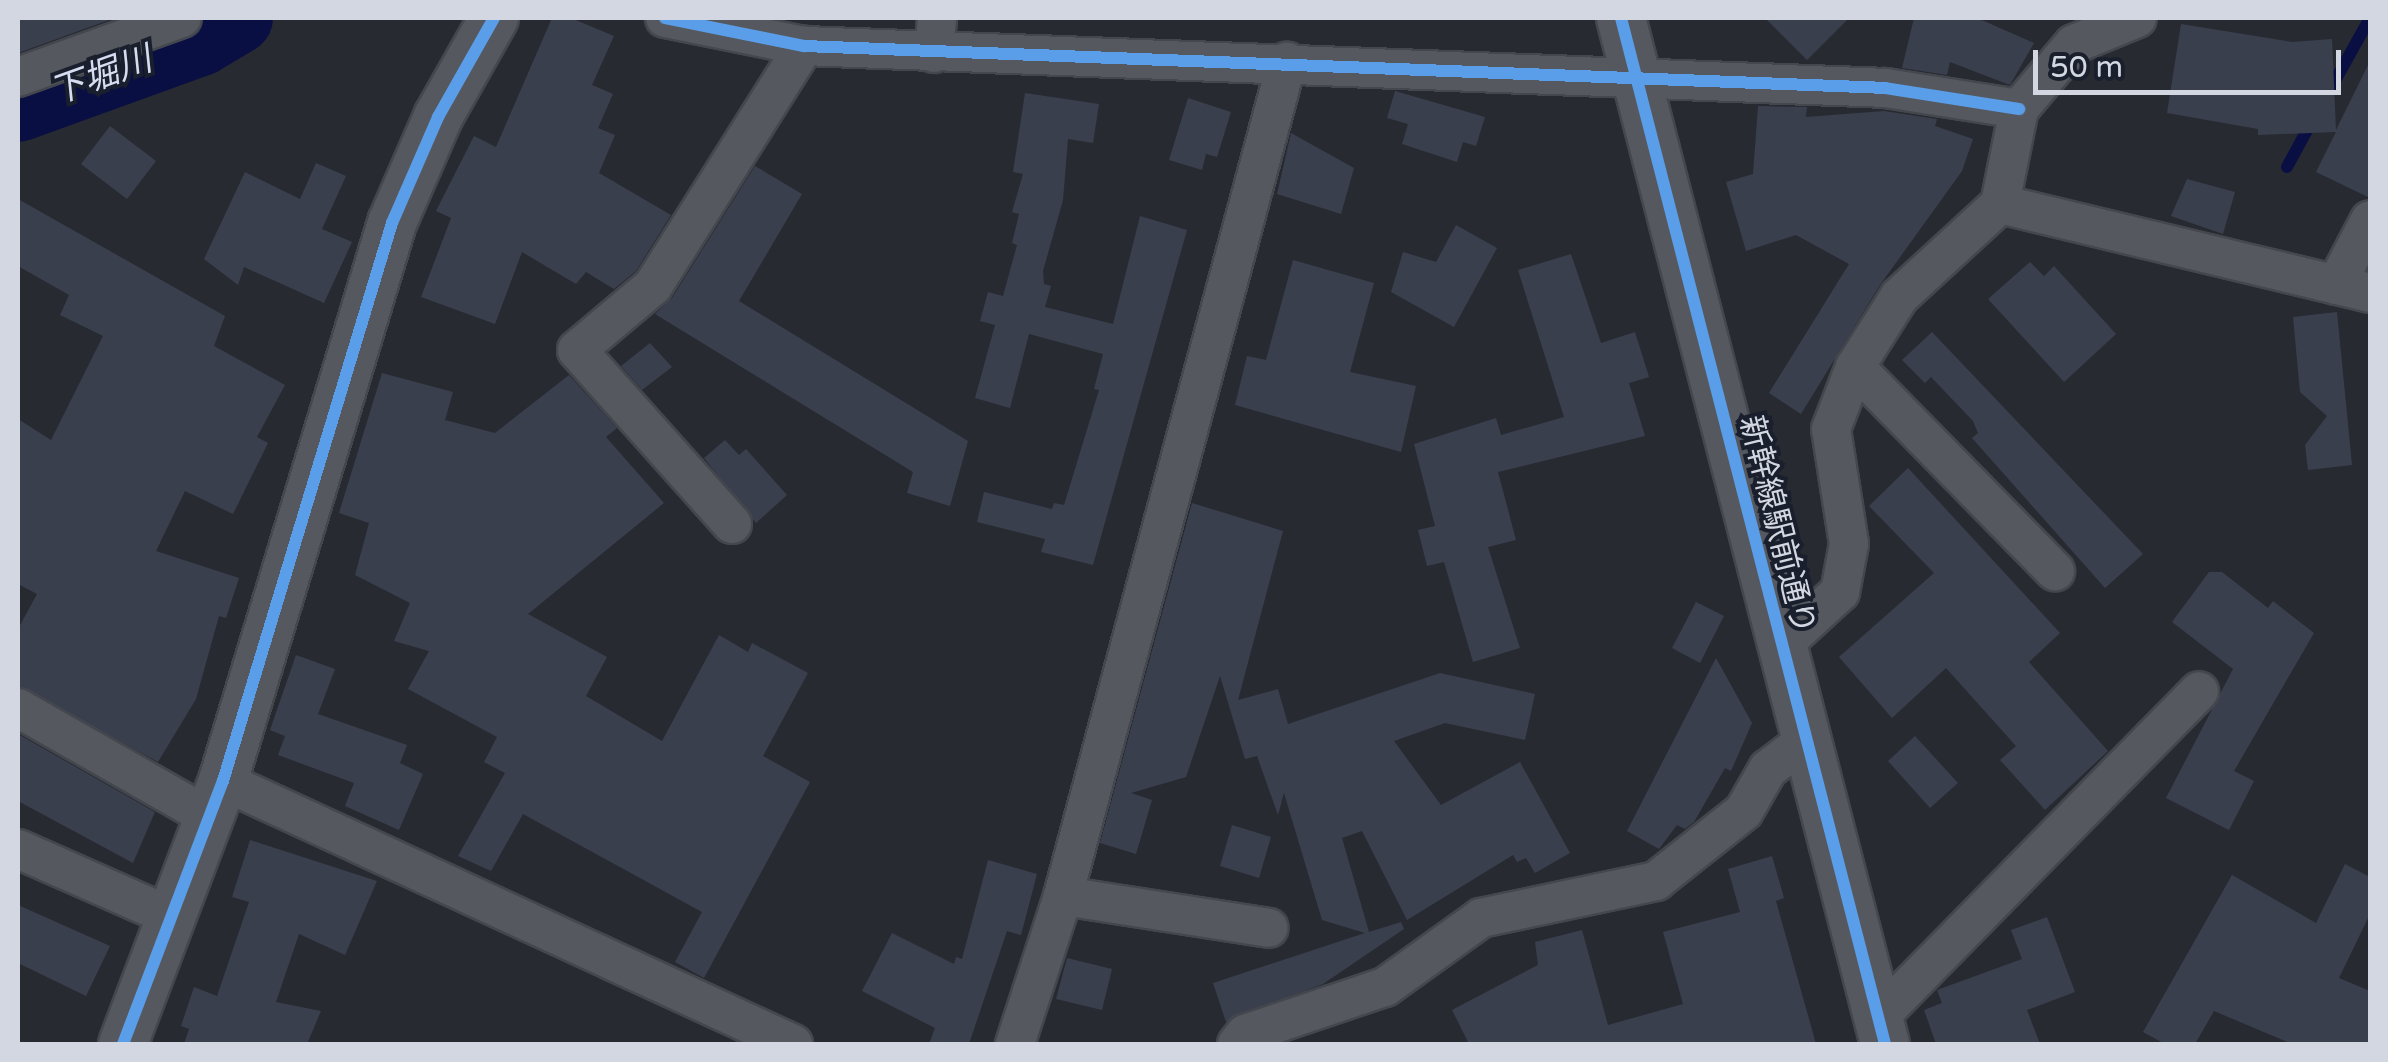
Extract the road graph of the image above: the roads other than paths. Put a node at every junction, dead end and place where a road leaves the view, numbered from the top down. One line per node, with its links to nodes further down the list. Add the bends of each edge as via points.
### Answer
1 (182, 18): 10 (street)
2 (494, 18): 22 (street, via 438,117 392,223)
3 (665, 18): 7 (street)
4 (1621, 18): 9 (street, 新幹線駅前通り)
5 (2137, 18): 11 (street, via 2074,44)
6 (935, 35): 7 (street); 8 (street)
7 (804, 46): 16 (street, via 653,286 577,350)
8 (1286, 62): 9 (street); 24 (street)
9 (1636, 76): 11 (street, via 1885,88); 18 (street, 新幹線駅前通り)
10 (18, 77)
11 (2019, 109): 12 (street)
12 (2000, 204): 14 (street); 15 (street, via 1899,297)
13 (2370, 220): 14 (street)
14 (2353, 289)
15 (1854, 367): 17 (street); 18 (street, via 1832,429 1849,544 1840,592)
16 (732, 524)
17 (2055, 571)
18 (1779, 648): 21 (street, 新幹線駅前通り)
19 (2198, 691): 27 (street)
20 (18, 708): 22 (street)
21 (1805, 741): 27 (street, 新幹線駅前通り); 31 (street, via 1768,768 1744,811 1656,881 1481,918 1385,987 1245,1034)
22 (216, 799): 25 (street); 29 (street)
23 (18, 849): 25 (street)
24 (1063, 896): 26 (street); 30 (street)
25 (172, 917): 28 (street)
26 (1269, 928)
27 (1881, 1031)
28 (123, 1044)
29 (793, 1044)
30 (1016, 1044)
31 (1237, 1044)

